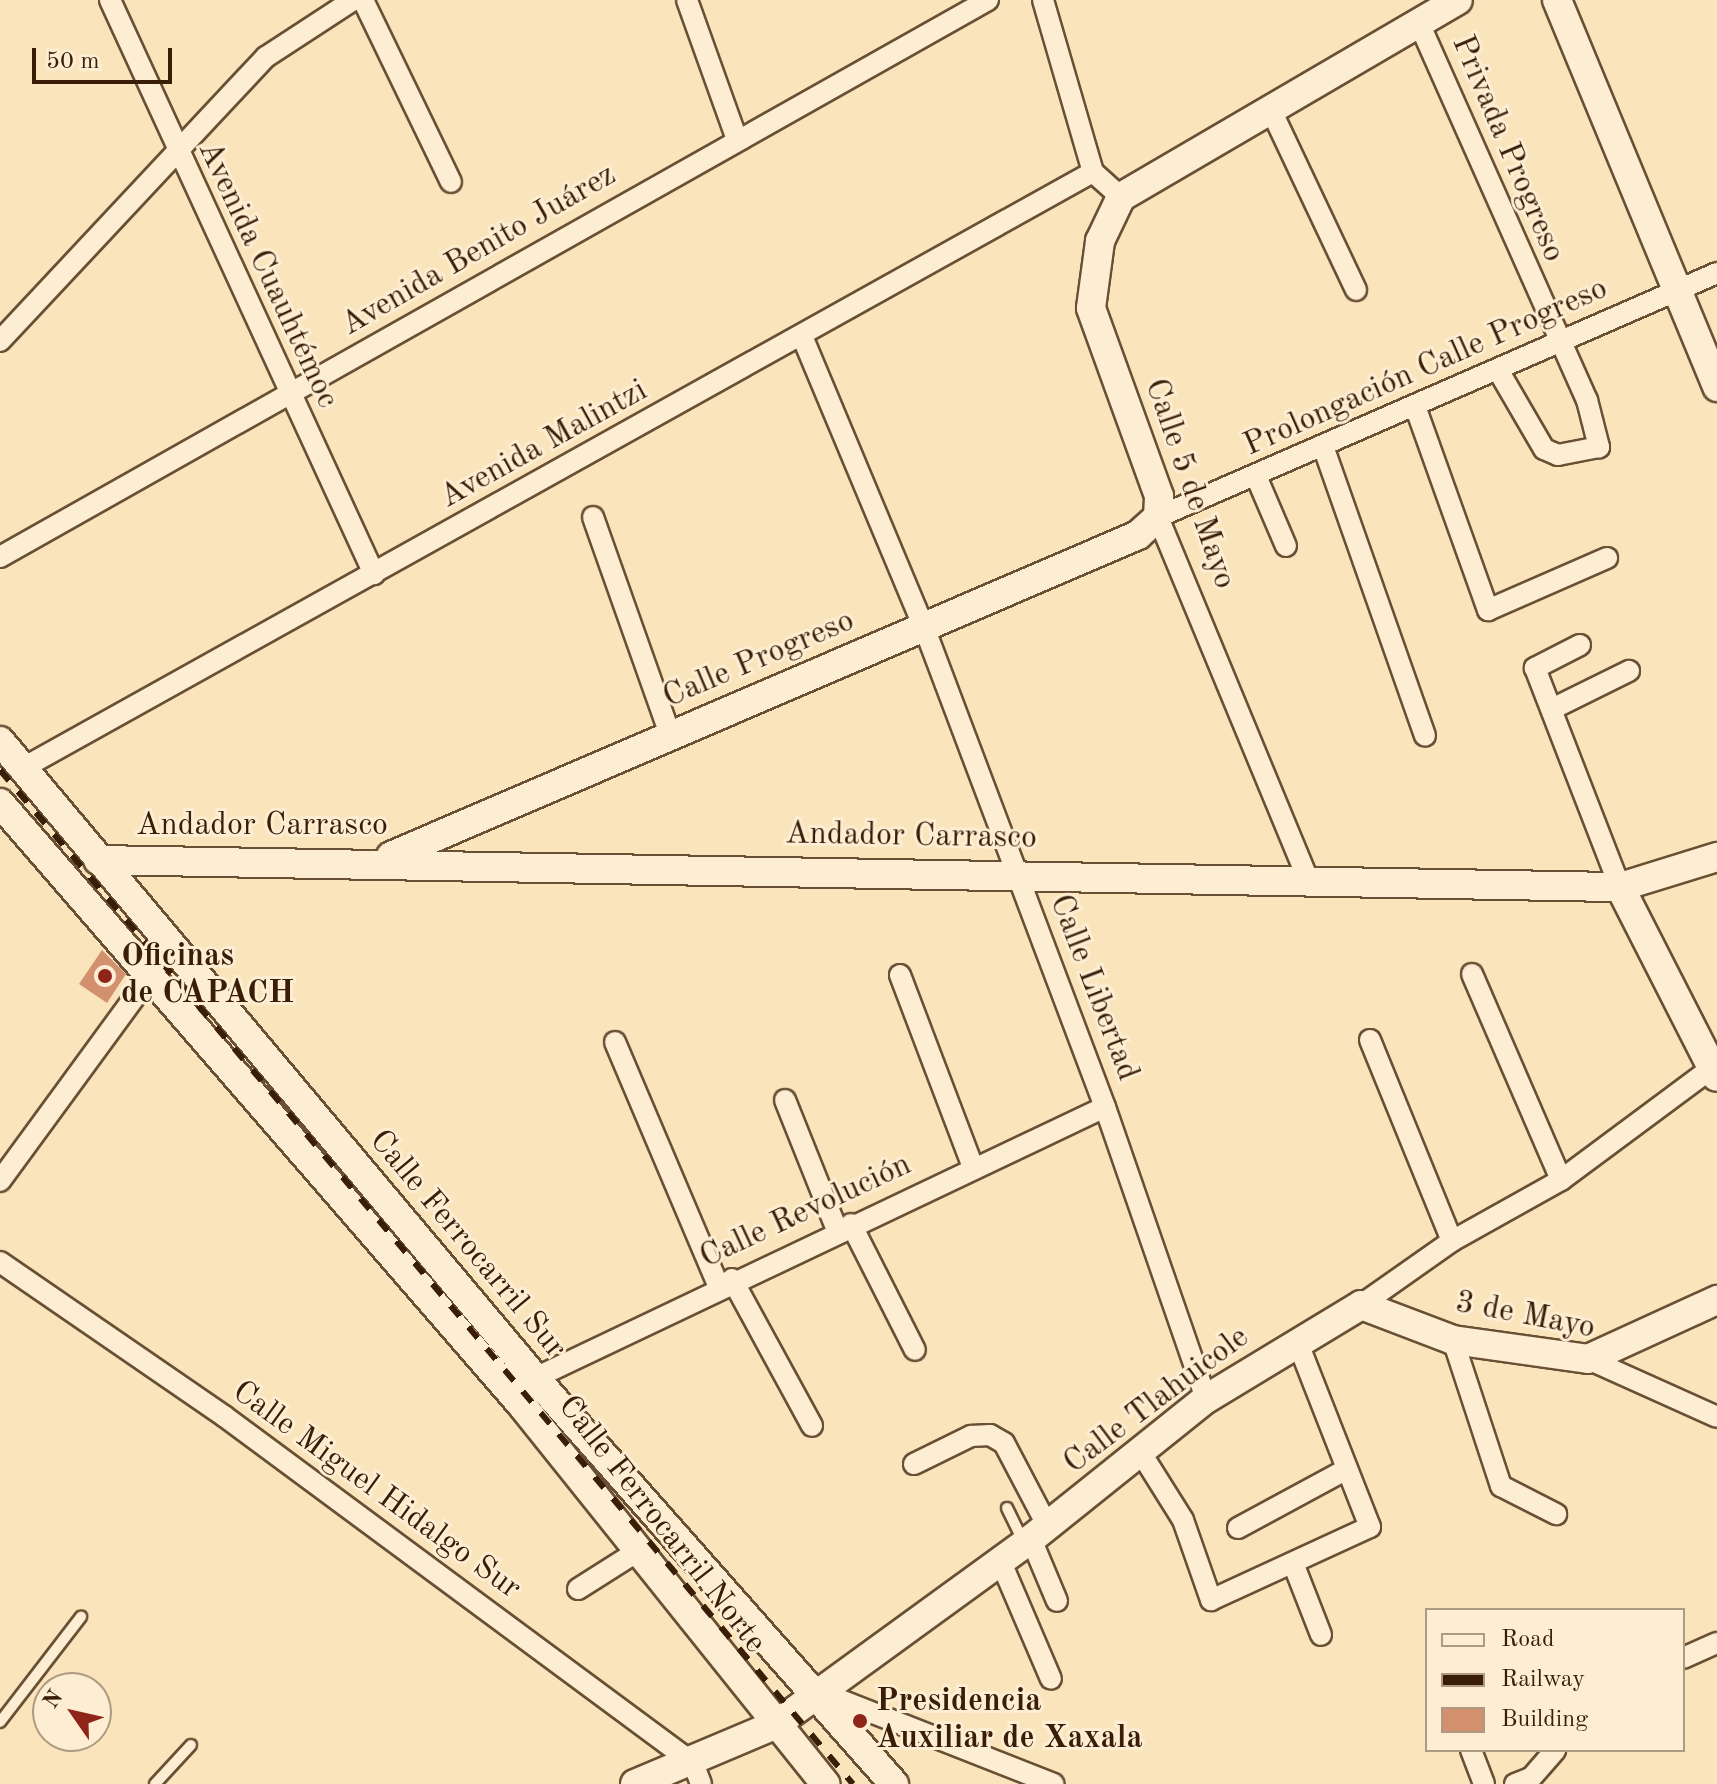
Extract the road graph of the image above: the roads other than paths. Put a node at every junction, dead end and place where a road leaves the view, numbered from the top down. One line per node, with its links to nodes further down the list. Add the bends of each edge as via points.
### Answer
1 (110, 0): 12 (street, Avenida Cuauhtémoc)
2 (353, 0): 12 (street, via 266,57)
3 (363, 0): 14 (street)
4 (687, 0): 11 (street)
5 (988, 0): 11 (street, Avenida Benito Juárez)
6 (1043, 0): 13 (street)
7 (1458, 0): 9 (main road)
8 (1557, 0): 18 (main road)
9 (1419, 23): 10 (main road); 21 (street, Privada Progreso)
10 (1271, 110): 15 (main road); 17 (street)
11 (737, 140): 24 (street, Avenida Benito Juárez)
12 (178, 153): 20 (street); 24 (street, Avenida Cuauhtémoc)
13 (1093, 172): 15 (street); 19 (street, Avenida Malintzi)
14 (451, 182)
15 (1121, 197): 29 (main road, Calle 5 de Mayo, via 1100,241 1091,308 1159,496)
16 (1717, 273): 18 (street, Prolongación Calle Progreso)
17 (1356, 290)
18 (1674, 293): 21 (street, Prolongación Calle Progreso); 23 (main road)
19 (802, 336): 33 (street, Avenida Malintzi); 34 (street, Calle Libertad)
20 (0, 341)
21 (1558, 344): 22 (street, Prolongación Calle Progreso); 22 (street, Privada Progreso, via 1587,400 1599,447 1558,455 1536,442)
22 (1498, 370): 25 (street, Prolongación Calle Progreso)
23 (1717, 387)
24 (288, 394): 31 (street, Avenida Benito Juárez); 33 (street, Avenida Cuauhtémoc)
25 (1415, 406): 26 (street, Prolongación Calle Progreso); 32 (street, via 1488,610)
26 (1323, 446): 27 (street, Prolongación Calle Progreso); 39 (street)
27 (1256, 476): 29 (street, Prolongación Calle Progreso); 30 (street)
28 (593, 517): 38 (street)
29 (1158, 517): 34 (main road, Calle Progreso, via 1138,535); 47 (street, Calle 5 de Mayo)
30 (1286, 546)
31 (0, 557)
32 (1607, 558)
33 (374, 574): 41 (street, Avenida Malintzi)
34 (924, 627): 38 (main road, Calle Progreso); 46 (street, Calle Libertad)
35 (1580, 645): 37 (street, via 1535,668)
36 (1629, 671): 37 (street)
37 (1552, 709): 48 (street)
38 (670, 735): 45 (main road, Calle Progreso)
39 (1425, 736)
40 (0, 741): 41 (main road, Calle Ferrocarril Sur)
41 (23, 768): 44 (main road, Calle Ferrocarril Sur)
42 (1, 806): 50 (main road, Calle Ferrocarril Norte)
43 (1717, 857): 48 (main road, Andador Carrasco)
44 (98, 860): 45 (main road, Andador Carrasco); 49 (main road, Calle Ferrocarril Sur)
45 (383, 860): 46 (main road, Andador Carrasco)
46 (1017, 874): 47 (main road, Andador Carrasco); 57 (street, Calle Libertad)
47 (1307, 877): 48 (main road, Andador Carrasco)
48 (1620, 887): 55 (main road)
49 (170, 949): 50 (street); 71 (main road, Calle Ferrocarril Sur)
50 (151, 974): 60 (street); 82 (main road, Calle Ferrocarril Norte, via 521,1404)
51 (1472, 974): 59 (street)
52 (900, 975): 58 (street)
53 (1370, 1040): 62 (street)
54 (615, 1042): 64 (street)
55 (1715, 1070): 59 (street, Calle Tlahuicole)
56 (785, 1100): 61 (street)
57 (1105, 1107): 58 (street, Calle Revolución); 72 (street, Calle Libertad)
58 (973, 1167): 61 (street, Calle Revolución)
59 (1561, 1180): 62 (street, Calle Tlahuicole)
60 (0, 1181)
61 (844, 1227): 64 (street, Calle Revolución); 69 (street)
62 (1452, 1241): 66 (street, Calle Tlahuicole)
63 (0, 1262): 98 (street, Calle Miguel Hidalgo Sur, via 224,1416)
64 (725, 1282): 71 (street, Calle Revolución); 74 (street)
65 (1717, 1300): 70 (main road)
66 (1361, 1305): 67 (main road, 3 de Mayo); 68 (main road, Calle Tlahuicole)
67 (1453, 1340): 70 (main road, 3 de Mayo); 79 (street, via 1501,1486)
68 (1297, 1341): 72 (main road, Calle Tlahuicole); 77 (street)
69 (915, 1350)
70 (1588, 1359): 73 (street, 3 de Mayo)
71 (535, 1378): 92 (main road, Calle Ferrocarril Sur)
72 (1206, 1399): 75 (main road, Calle Tlahuicole)
73 (1717, 1417)
74 (812, 1426)
75 (1141, 1453): 81 (main road, Calle Tlahuicole); 84 (street, via 1183,1520 1211,1600)
76 (914, 1464): 81 (street, via 971,1436 990,1435 1004,1443)
77 (1347, 1469): 80 (street); 84 (street, via 1370,1527)
78 (1007, 1508): 81 (lane)
79 (1556, 1514)
80 (1238, 1528)
81 (1034, 1535): 83 (main road, Calle Tlahuicole); 86 (street)
82 (638, 1551): 85 (street); 94 (main road, Calle Ferrocarril Norte)
83 (1000, 1560): 91 (street); 92 (main road, Calle Tlahuicole)
84 (1293, 1563): 88 (street)
85 (578, 1589)
86 (1057, 1601)
87 (81, 1617): 93 (lane)
88 (1321, 1635)
89 (1717, 1643): 90 (street)
90 (1685, 1657)
91 (1051, 1679)
92 (820, 1692): 94 (main road, Calle Tlahuicole); 102 (main road, Calle Ferrocarril Sur); 103 (street)
93 (0, 1722)
94 (775, 1725): 98 (main road, Calle Tlahuicole); 101 (main road, Calle Ferrocarril Norte)
95 (191, 1745): 99 (lane)
96 (1472, 1752): 104 (street)
97 (1553, 1752): 105 (street, via 1531,1778)
98 (697, 1773): 100 (main road, Calle Tlahuicole)
99 (155, 1784)
100 (635, 1784)
101 (825, 1784)
102 (894, 1784)
103 (1053, 1784)
104 (1484, 1784)
105 (1515, 1784)

